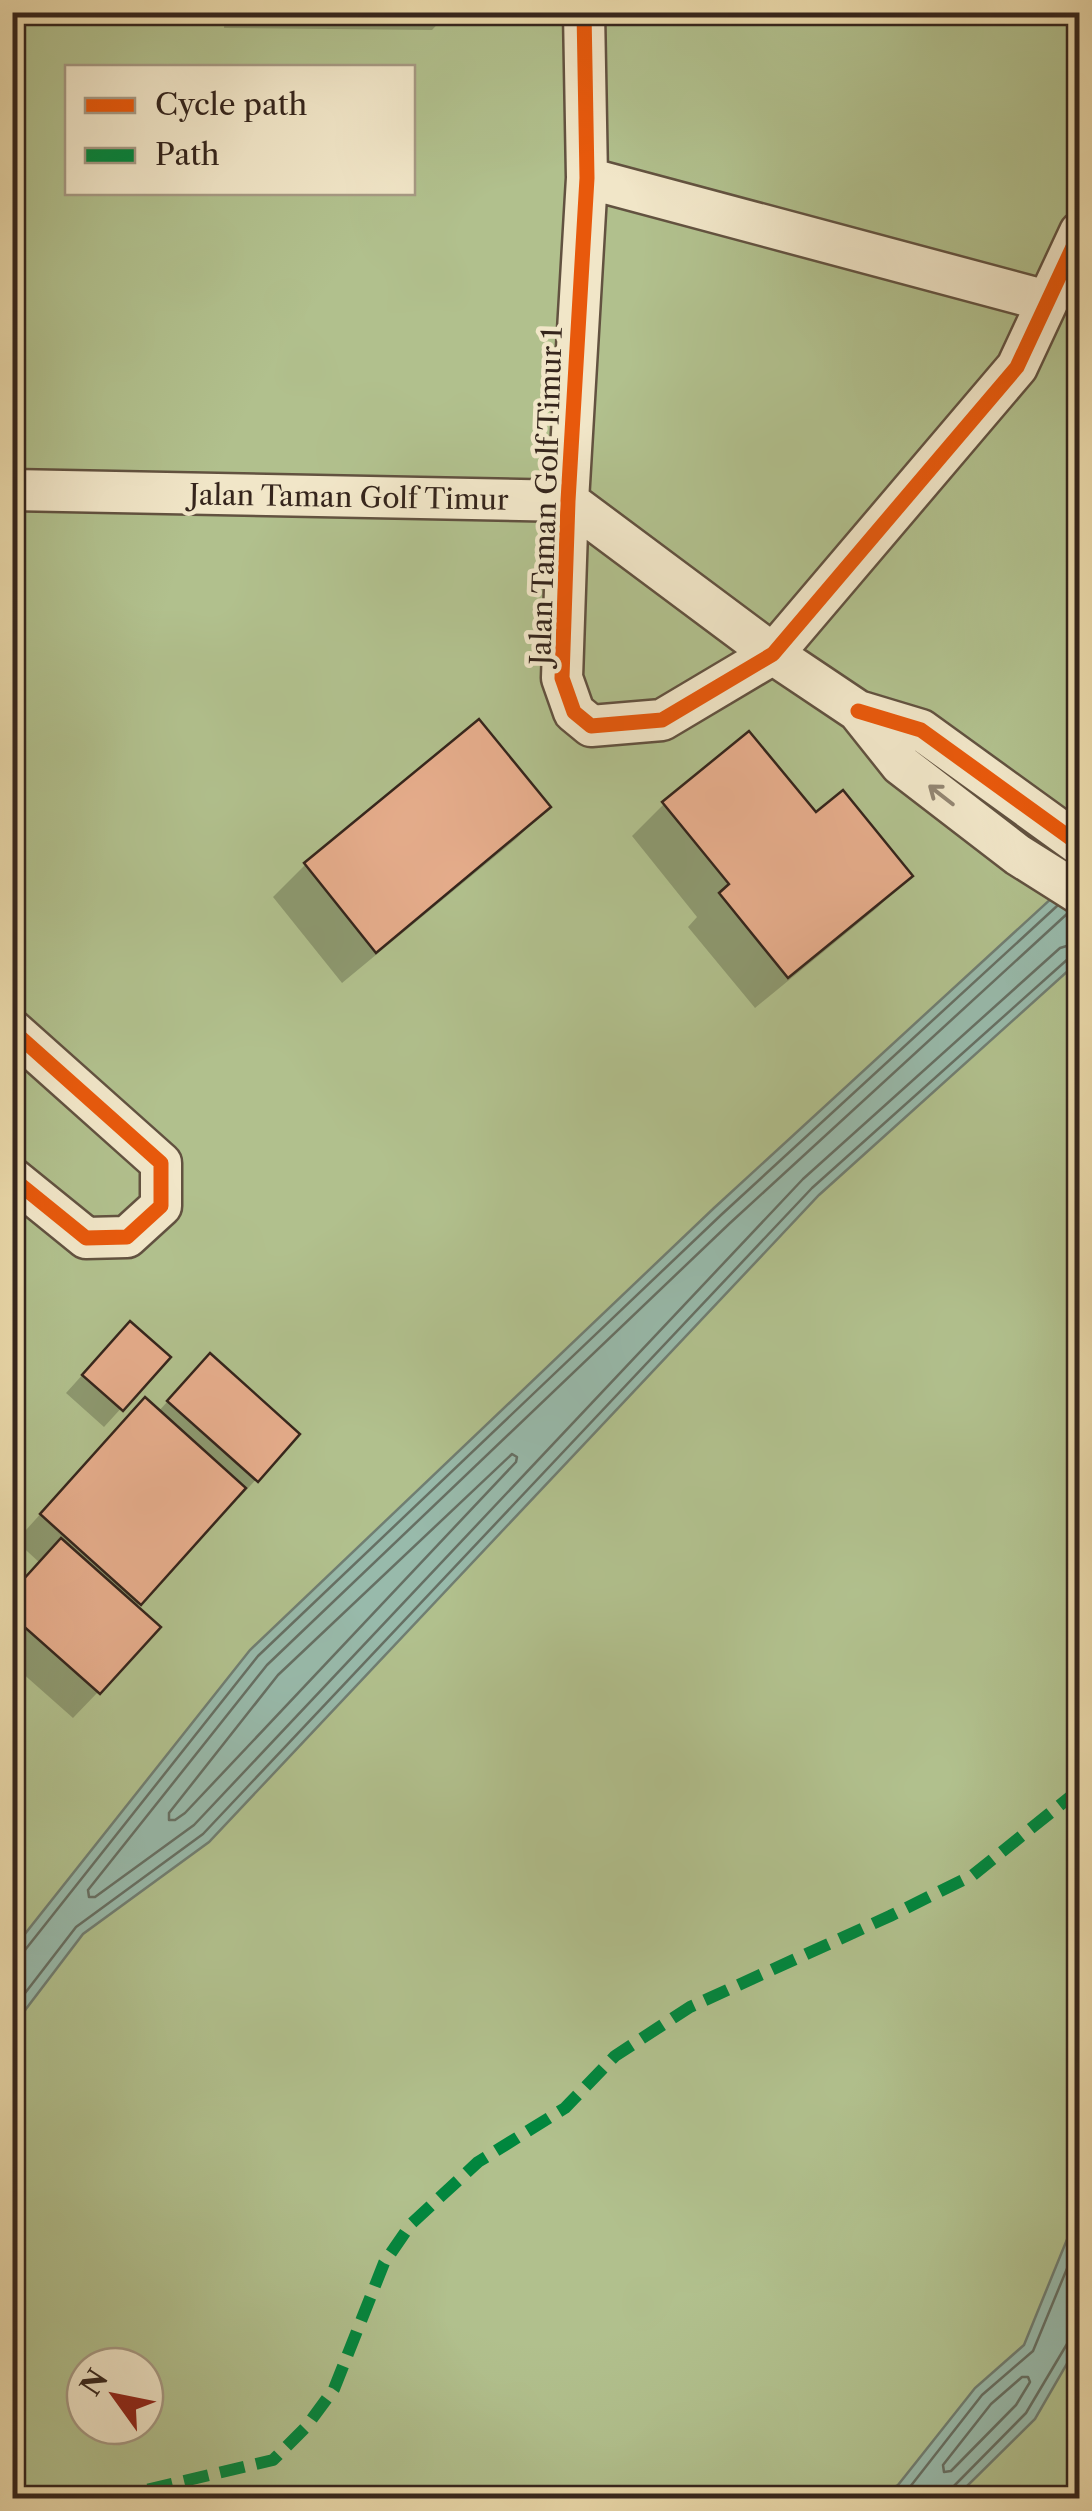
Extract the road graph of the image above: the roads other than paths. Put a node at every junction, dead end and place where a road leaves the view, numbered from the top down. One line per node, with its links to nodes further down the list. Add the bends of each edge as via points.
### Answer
1 (584, 12): 2 (street, Jalan Taman Golf Timur 1)
2 (587, 178): 4 (street); 6 (street, Jalan Taman Golf Timur 1)
3 (1080, 232): 4 (street, Jalan Taman Golf Timur 1)
4 (1046, 301): 7 (street, Jalan Taman Golf Timur 1, via 1017,367)
5 (12, 490): 6 (street, Jalan Taman Golf Timur)
6 (568, 502): 7 (street); 7 (street, Jalan Taman Golf Timur 1, via 562,678 574,712 591,726 662,720)
7 (773, 654): 8 (street)
8 (858, 712): 9 (street, via 920,730); 10 (street, one-way to 8, via 901,764)
9 (1068, 835)
10 (1080, 894)
11 (12, 1030): 12 (street, via 161,1164 161,1206 127,1237 86,1238)
12 (12, 1178)

